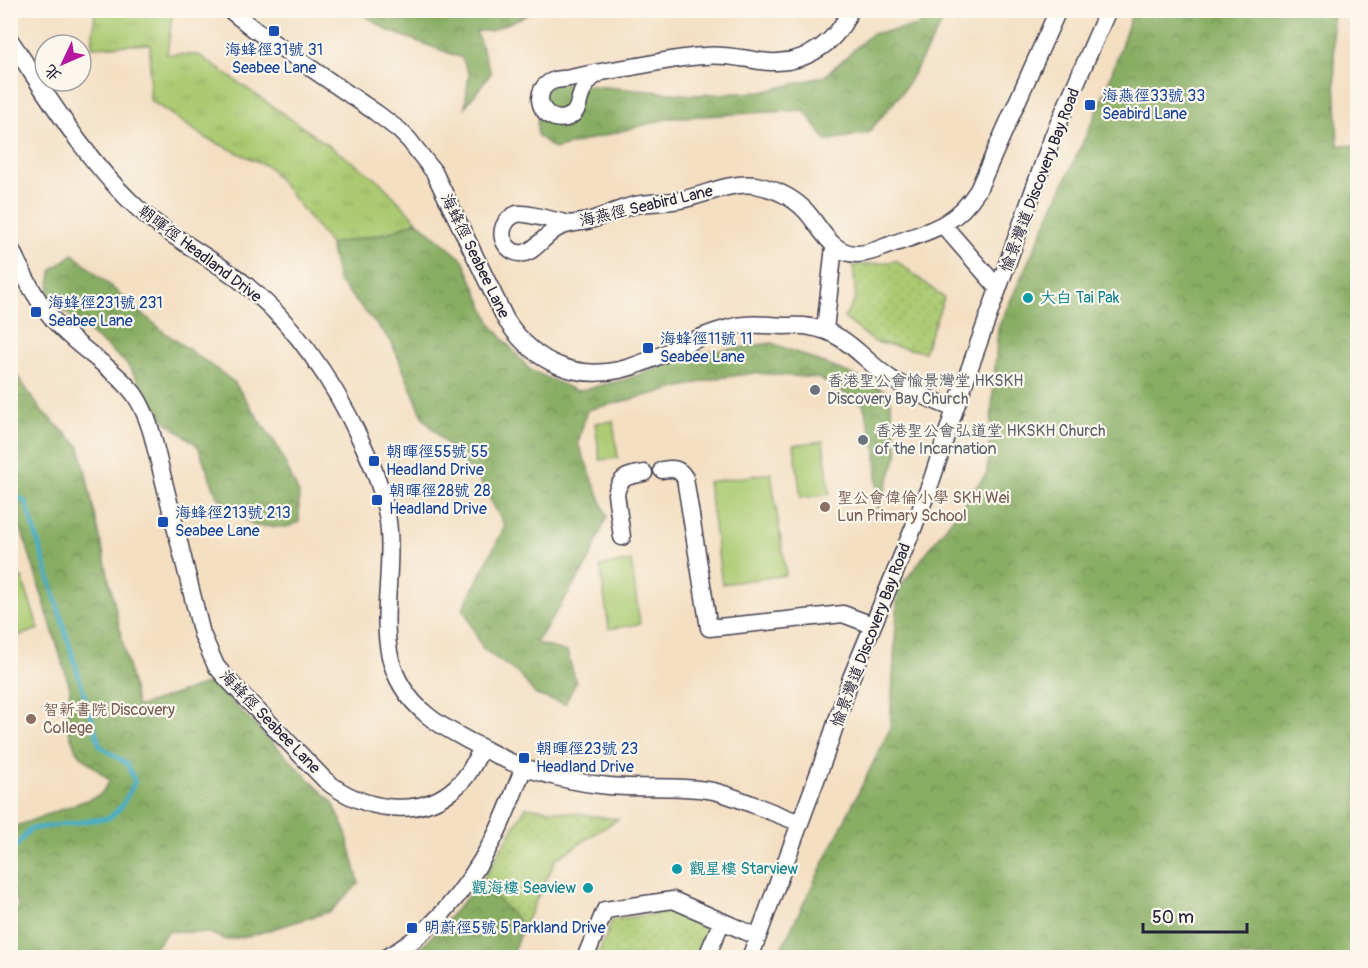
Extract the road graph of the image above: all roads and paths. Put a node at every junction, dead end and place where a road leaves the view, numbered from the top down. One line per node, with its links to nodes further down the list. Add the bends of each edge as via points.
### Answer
1 (230, 10): 12 (street, 海蜂徑 Seabee Lane, via 409,140 439,183 506,320 529,348 548,360 580,372 606,373 734,327 809,326)
2 (850, 10): 6 (street, via 826,45 793,61 703,56)
3 (1058, 10): 8 (street, via 978,190 963,210)
4 (1108, 10): 11 (street, 愉景灣道 Discovery Bay Road, via 1053,136)
5 (10, 40): 18 (street, 朝暉徑 Headland Drive, via 78,139 121,191 142,213 250,288 289,327 321,369 364,446 384,503 389,536 386,635 395,674 427,716)
6 (602, 72)
7 (570, 224): 9 (street, 海燕徑 Seabird Lane, via 728,186 755,185 793,200)
8 (943, 225): 9 (street, via 870,252 857,254); 11 (street)
9 (834, 246): 12 (street)
10 (10, 247): 18 (street, 海蜂徑 Seabee Lane, via 51,317 131,390 144,409 202,634 216,666 229,681 325,780 343,793 375,805 395,808 435,801 465,778)
11 (998, 288): 13 (street, 愉景灣道 Discovery Bay Road)
12 (825, 330): 13 (street, 海蜂徑 Seabee Lane, via 840,336 892,380)
13 (955, 409): 17 (street, 愉景灣道 Discovery Bay Road, via 931,482)
14 (662, 470): 17 (street, via 677,469 685,478 710,628 843,614)
15 (644, 473): 16 (street, via 627,476 617,489)
16 (622, 537)
17 (872, 626): 20 (street, 愉景灣道 Discovery Bay Road)
18 (482, 748): 19 (street, 朝暉徑 Headland Drive)
19 (524, 767): 20 (street, 朝暉徑 Headland Drive, via 609,786 712,791); 23 (street, via 494,839 470,877 422,934)
20 (800, 823): 22 (street, 愉景灣道 Discovery Bay Road)
21 (722, 921): 22 (street); 24 (street, via 673,900 604,910); 25 (street)
22 (758, 937): 26 (street, 愉景灣道 Discovery Bay Road)
23 (385, 957)
24 (585, 957)
25 (706, 957)
26 (750, 957)

